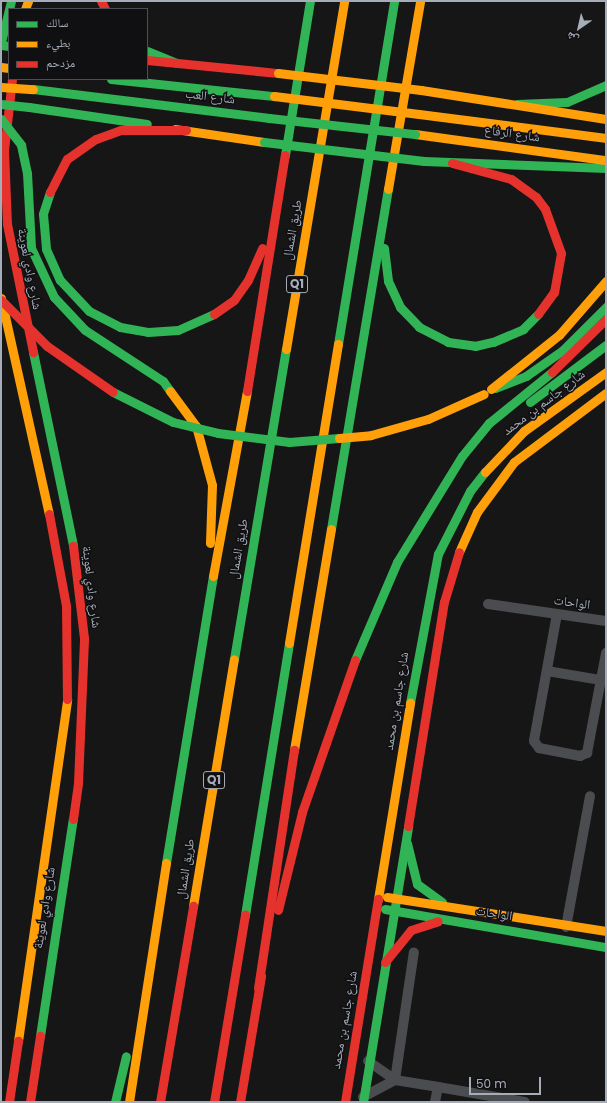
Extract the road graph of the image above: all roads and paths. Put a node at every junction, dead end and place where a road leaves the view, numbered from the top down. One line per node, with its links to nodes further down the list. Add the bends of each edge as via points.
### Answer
1 (344, 1): 69 (main road, طريق الشمال / Q1)
2 (394, 1): 70 (main road)
3 (420, 1): 26 (main road)
4 (309, 2): 25 (main road)
5 (8, 13): 6 (main road)
6 (1, 42)
7 (148, 51): 9 (main road)
8 (148, 60): 9 (main road)
9 (176, 63): 15 (main road, bridge, via 422,90)
10 (12, 80): 66 (main road, شارع وادي لعوينة, via 4,150 7,224 77,564 84,638 78,783)
11 (121, 80): 16 (main road, شارع العب, bridge)
12 (606, 85): 15 (main road, via 567,102)
13 (1, 86): 20 (main road, شارع العب, bridge)
14 (1, 104): 19 (main road, bridge)
15 (518, 104): 18 (main road)
16 (419, 114): 21 (main road, شارع الرفاع)
17 (1, 119): 39 (main road, bridge, via 21,145 27,173 31,248 54,297 85,330 163,381 196,426 212,485)
18 (606, 119)
19 (186, 130): 23 (main road, bridge, via 264,142); 25 (main road, via 132,129 108,133 77,150 53,182 43,214 46,249 60,280 88,311 120,327 148,332 178,330 214,316 234,300 248,280)
20 (415, 134): 22 (main road, شارع الرفاع)
21 (606, 138)
22 (606, 160)
23 (452, 163): 24 (main road); 26 (main road, via 511,179 536,197 553,223 561,252 557,280 542,311 523,329 493,342 475,346 448,342 420,328 400,307 388,281)
24 (606, 168)
25 (277, 202): 39 (main road, via 243,414)
26 (384, 213): 57 (main road, via 263,937)
27 (606, 281): 34 (main road, via 559,335)
28 (1, 299): 30 (main road, شارع وادي لعوينة); 34 (main road, bridge, via 47,346 102,387 173,422 218,434 289,442 371,434 428,419)
29 (606, 307): 34 (main road, via 578,338 550,360 526,376)
30 (3, 309): 62 (main road, شارع وادي لعوينة, via 60,563 66,606 68,692 60,769)
31 (606, 320): 36 (main road, via 555,368 489,423)
32 (606, 345): 36 (main road, via 502,425)
33 (606, 372): 46 (main road, شارع جاسم بن محمد, via 524,431 496,457 470,491 443,543 428,594)
34 (488, 391)
35 (606, 393): 45 (main road, شارع جاسم بن محمد, via 514,462 486,497 460,544 444,602)
36 (442, 488): 57 (main road, via 380,596 343,688 302,812)
37 (488, 604): 38 (street, الواحات)
38 (557, 614): 40 (street, الواحات); 42 (street)
39 (205, 616): 58 (main road)
40 (606, 621)
41 (606, 653): 43 (street)
42 (547, 671): 43 (street); 43 (street, via 535,745 541,750 572,755 587,753)
43 (601, 680)
44 (590, 796): 52 (street)
45 (405, 836): 47 (main road, شارع جاسم بن محمد); 49 (main road, via 417,884 428,895)
46 (379, 896): 47 (main road, الواحات); 48 (main road, شارع جاسم بن محمد)
47 (395, 898): 49 (main road, الواحات); 50 (main road, شارع جاسم بن محمد)
48 (377, 907): 50 (main road, الواحات); 72 (main road, شارع جاسم بن محمد)
49 (451, 907): 52 (main road, الواحات)
50 (393, 910): 51 (main road, الواحات); 56 (main road, شارع جاسم بن محمد)
51 (450, 920): 54 (main road, الواحات); 56 (main road, via 415,927)
52 (566, 927): 53 (main road, الواحات)
53 (606, 932)
54 (606, 947)
55 (414, 952): 60 (street)
56 (385, 962): 59 (main road, شارع جاسم بن محمد)
57 (258, 988): 71 (main road)
58 (144, 997): 67 (main road); 68 (main road)
59 (368, 1062): 60 (street); 63 (main road, شارع جاسم بن محمد)
60 (395, 1080): 61 (street); 63 (street)
61 (438, 1087): 73 (street); 74 (street)
62 (10, 1090): 64 (main road); 65 (main road, شارع وادي لعوينة)
63 (363, 1100)
64 (5, 1102)
65 (9, 1102)
66 (30, 1102)
67 (115, 1102)
68 (129, 1102)
69 (160, 1102)
70 (214, 1102)
71 (240, 1102)
72 (345, 1102)
73 (435, 1102)
74 (525, 1102)

